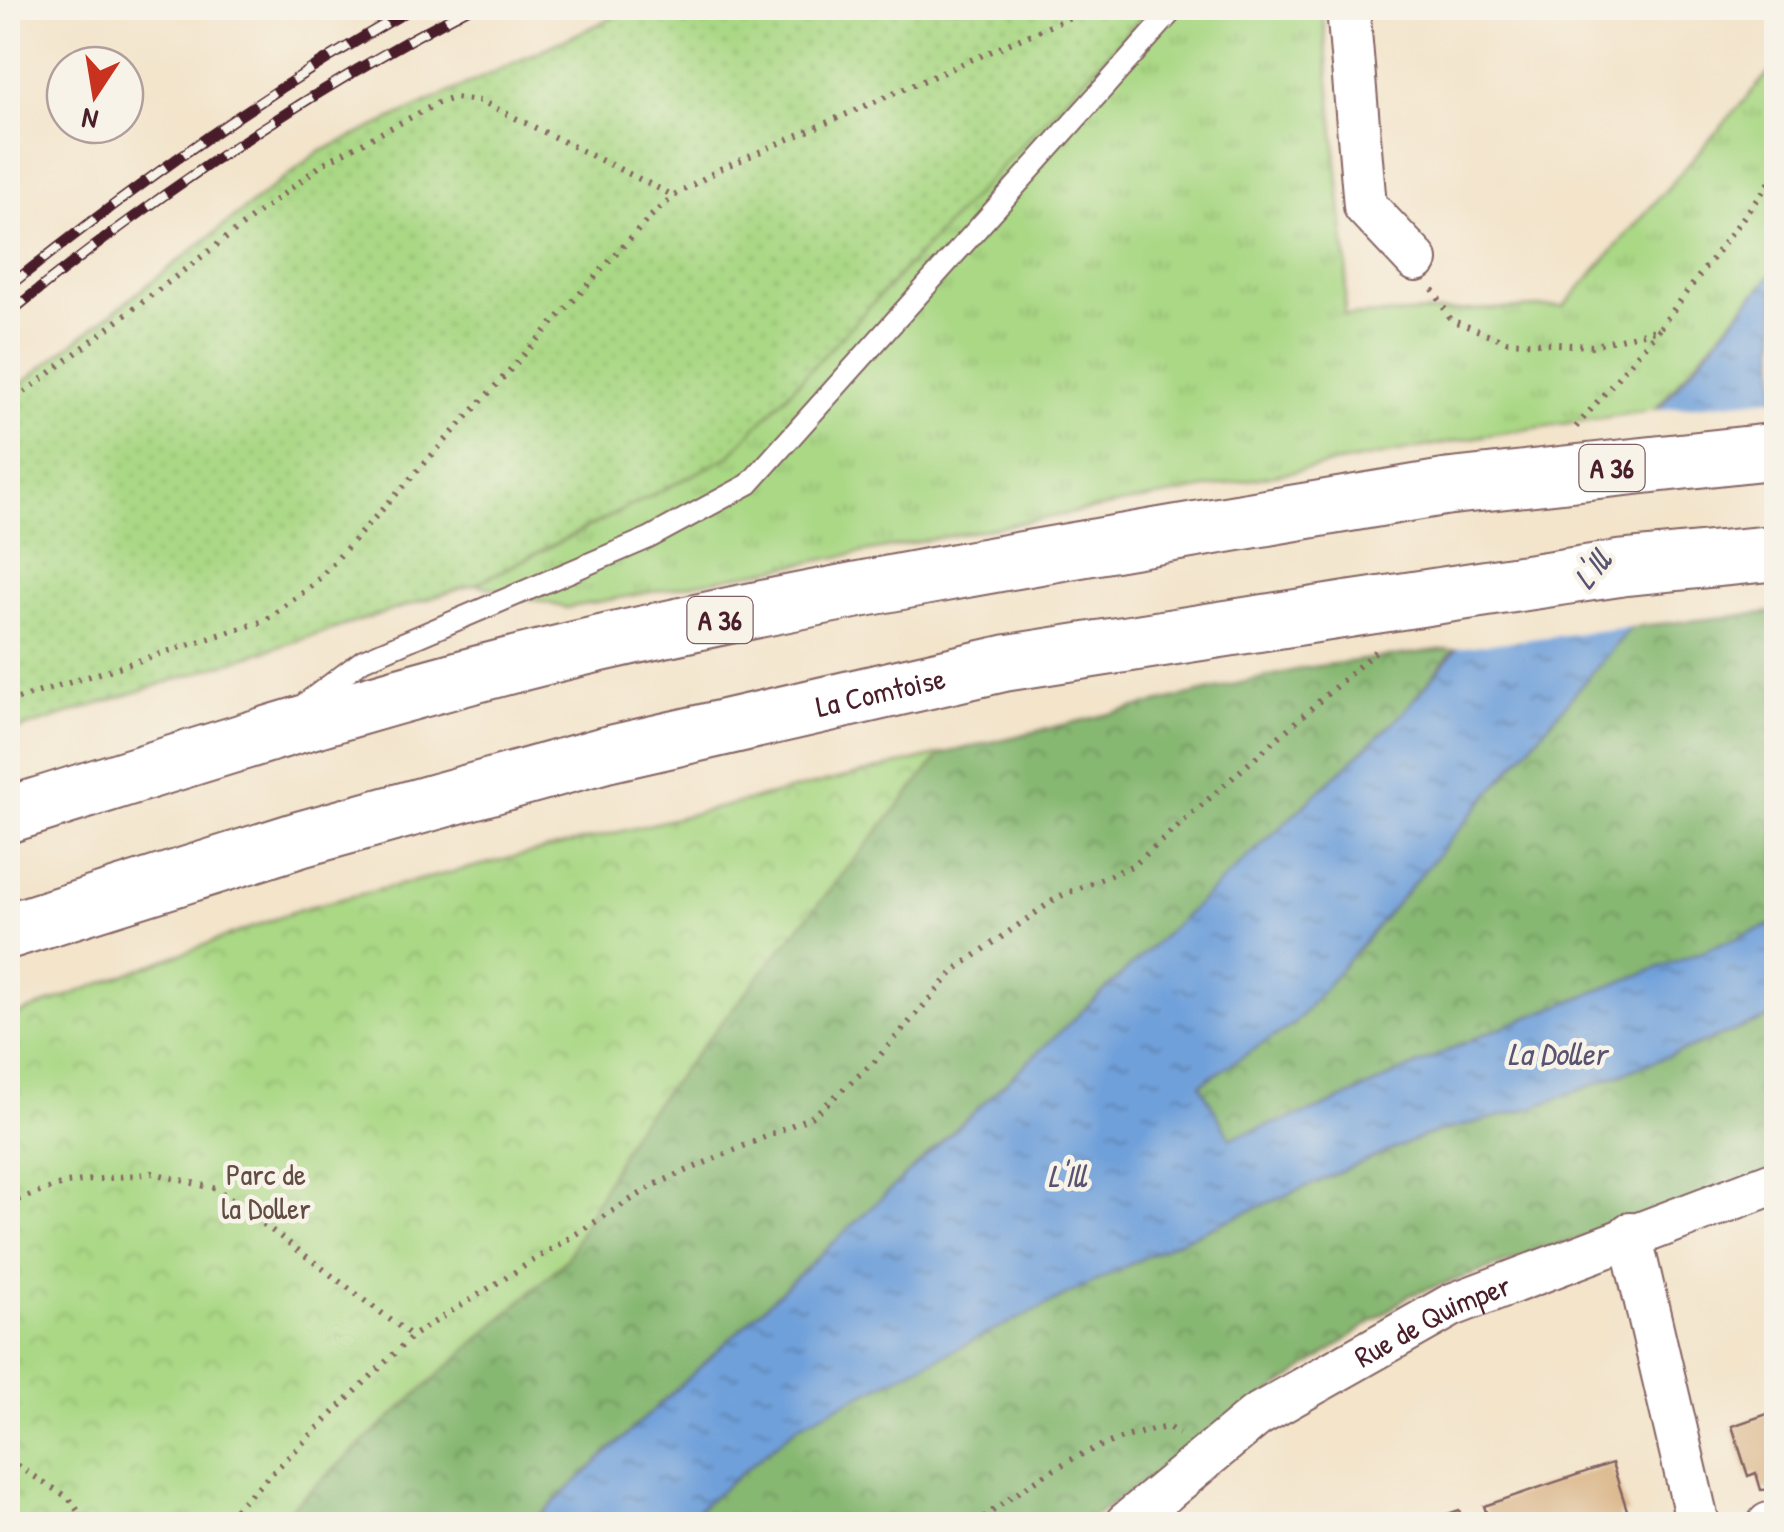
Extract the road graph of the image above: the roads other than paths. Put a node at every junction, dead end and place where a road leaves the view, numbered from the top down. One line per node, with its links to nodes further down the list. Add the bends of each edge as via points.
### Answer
1 (1174, 8): 6 (lane, via 749,484 649,538 363,660)
2 (1348, 8): 3 (street, via 1365,206)
3 (1416, 260)
4 (1776, 451): 6 (highway, A 36, bridge, via 1447,487 998,564 593,646)
5 (1776, 553): 8 (highway, La Comtoise, bridge, via 1622,568 1367,626 1006,663 604,755 301,839)
6 (258, 738): 7 (highway, A 36)
7 (8, 815)
8 (8, 931)
9 (1776, 1182): 10 (street, Rue de Quimper)
10 (1630, 1234): 12 (street, Rue de Quimper, via 1452,1306 1256,1416); 13 (street)
11 (1776, 1522): 14 (street)
12 (1126, 1524)
13 (1698, 1524)
14 (1769, 1524)

